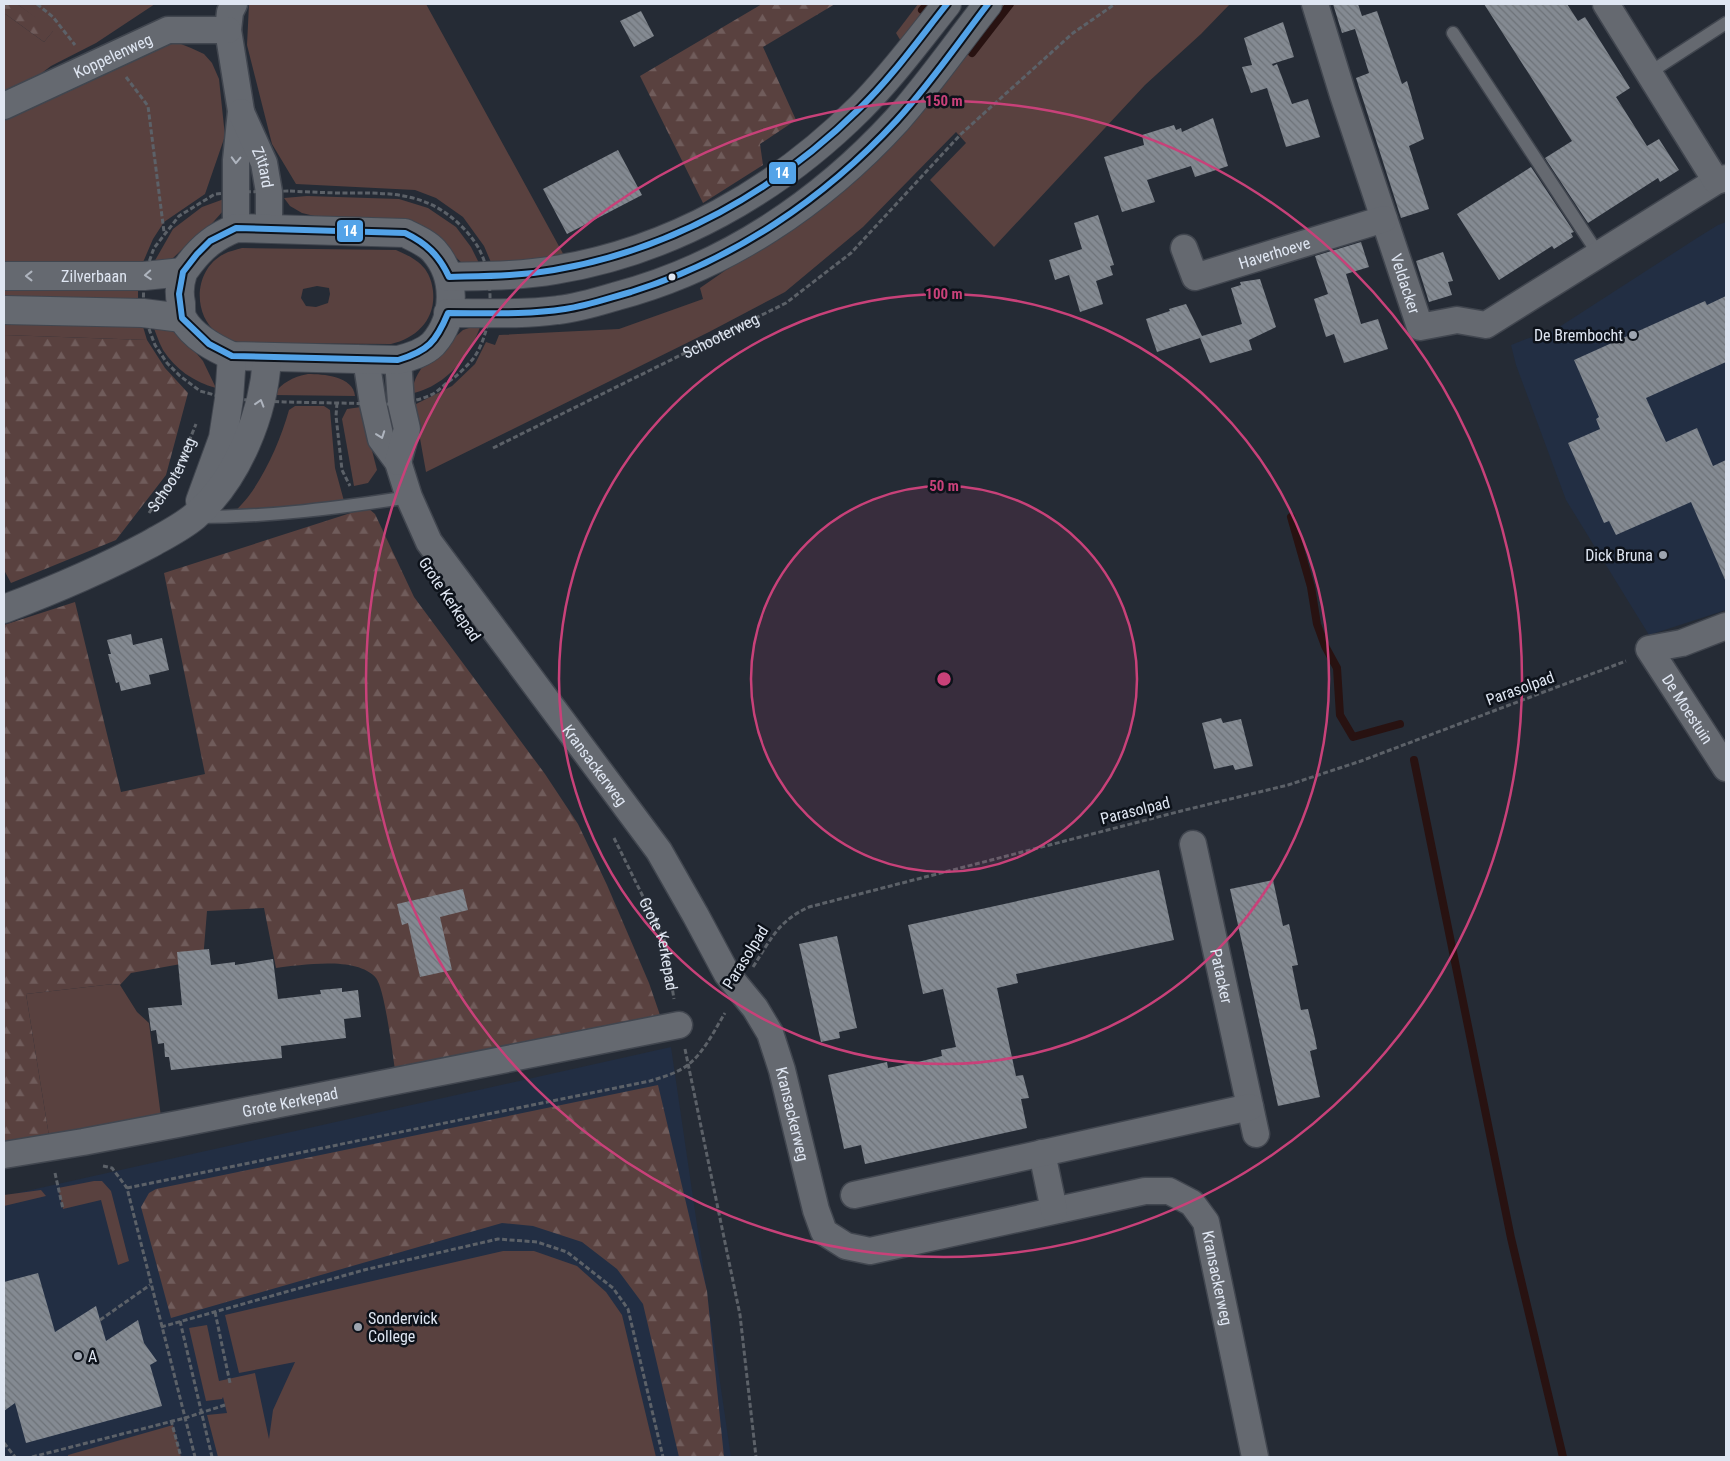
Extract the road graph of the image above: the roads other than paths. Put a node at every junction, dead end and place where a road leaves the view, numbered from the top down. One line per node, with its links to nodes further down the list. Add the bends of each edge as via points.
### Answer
1 (234, 4): 7 (street, Zittard)
2 (947, 4): 20 (main road, via 894,70 827,140 738,204 665,240 585,264 520,275)
3 (988, 4): 22 (main road, via 880,138 844,172 758,236 675,278 588,304 523,313)
4 (1315, 4): 13 (street, Veldacker)
5 (1606, 4): 9 (street, Veldacker)
6 (1726, 23): 9 (lane)
7 (228, 30): 10 (street, Koppelenweg, via 168,30); 11 (street, Zittard)
8 (1453, 33): 17 (lane)
9 (1649, 73): 12 (street, Veldacker)
10 (4, 106)
11 (241, 111): 14 (street, Zittard, one-way to 14, via 236,160); 15 (street, Zittard, via 264,163 269,192)
12 (1721, 180): 17 (street, Veldacker)
13 (1384, 219): 16 (street, Haverhoeve, via 1195,277); 17 (street, Veldacker, via 1420,327 1457,320 1486,325)
14 (236, 228): 15 (main road); 18 (main road, via 210,241)
15 (269, 228): 20 (main road, via 405,234 433,250)
16 (1184, 248)
17 (1599, 255)
18 (183, 272): 19 (main road, Zilverbaan, one-way to 19, via 144,276); 23 (main road, via 179,294)
19 (4, 276)
20 (450, 277): 22 (main road, via 452,295)
21 (4, 310): 23 (main road, via 143,312)
22 (448, 313): 27 (main road, via 442,331 432,345 417,355)
23 (182, 318): 24 (main road, via 209,344)
24 (232, 356): 25 (main road); 30 (main road, Schooterweg, via 223,438)
25 (267, 358): 26 (main road); 30 (main road, Schooterweg, one-way to 25, via 224,484 245,448 261,401)
26 (366, 359): 27 (main road); 28 (street, Kransackerweg, one-way to 28, via 381,439)
27 (398, 360): 28 (street, via 401,403 407,429)
28 (398, 462): 29 (street, Kransackerweg)
29 (409, 497): 30 (lane, via 284,514); 41 (street, Kransackerweg, via 430,542 659,851 727,974 755,1008 770,1033 824,1232 846,1246 870,1251)
30 (195, 516): 31 (main road, Schooterweg, via 159,539 91,573)
31 (4, 608)
32 (1726, 626): 33 (street, De Moestuin, via 1682,643 1649,650)
33 (1726, 768)
34 (1193, 844): 36 (street, Patacker)
35 (679, 1025): 39 (street, Grote Kerkepad, via 168,1126)
36 (1250, 1107): 37 (street, Patacker); 38 (street)
37 (1256, 1134)
38 (1042, 1153): 40 (street); 41 (street)
39 (4, 1155)
40 (854, 1195)
41 (1054, 1210): 42 (street, Kransackerweg, via 1145,1191 1169,1191 1192,1203 1206,1222)
42 (1255, 1457)

